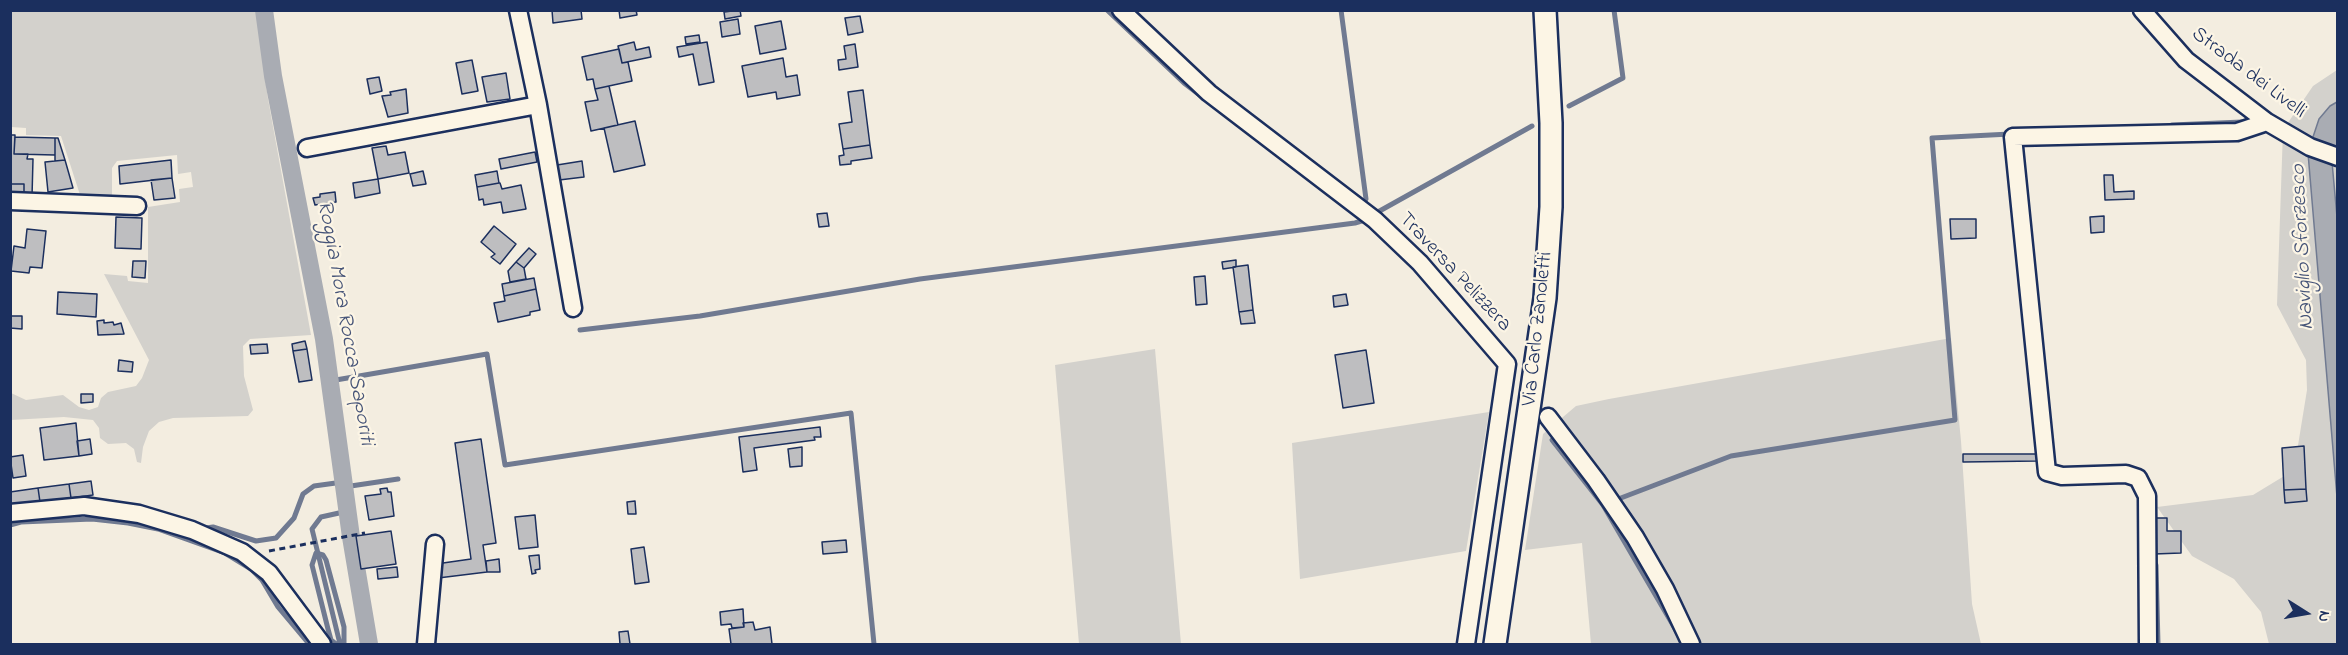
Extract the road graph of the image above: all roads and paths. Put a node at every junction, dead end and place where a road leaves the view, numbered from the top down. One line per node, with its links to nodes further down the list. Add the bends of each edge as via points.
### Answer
1 (518, 10): 5 (street)
2 (1121, 10): 19 (street, Traversa Pelizzera, via 1209,93 1375,220 1420,262 1507,364)
3 (1545, 10): 20 (main road, Via Carlo Zanoletti, via 1551,171 1545,298)
4 (2142, 10): 6 (street, Strada dei Livelli, via 2187,60)
5 (537, 105): 7 (street); 11 (street)
6 (2267, 122): 8 (street, Strada dei Livelli, via 2310,147); 22 (street, via 2237,132 2013,137 2047,472 2062,476 2126,474 2138,478 2147,496)
7 (307, 148)
8 (2336, 156)
9 (10, 201): 10 (street)
10 (137, 206)
11 (573, 308)
12 (1548, 417): 21 (street, via 1635,537)
13 (10, 513): 16 (street, via 84,507 139,514 203,535)
14 (366, 532): 16 (path)
15 (435, 544): 18 (street)
16 (246, 555): 17 (street, via 269,573)
17 (322, 645)
18 (426, 645)
19 (1466, 645)
20 (1496, 645)
21 (1691, 645)
22 (2148, 645)

